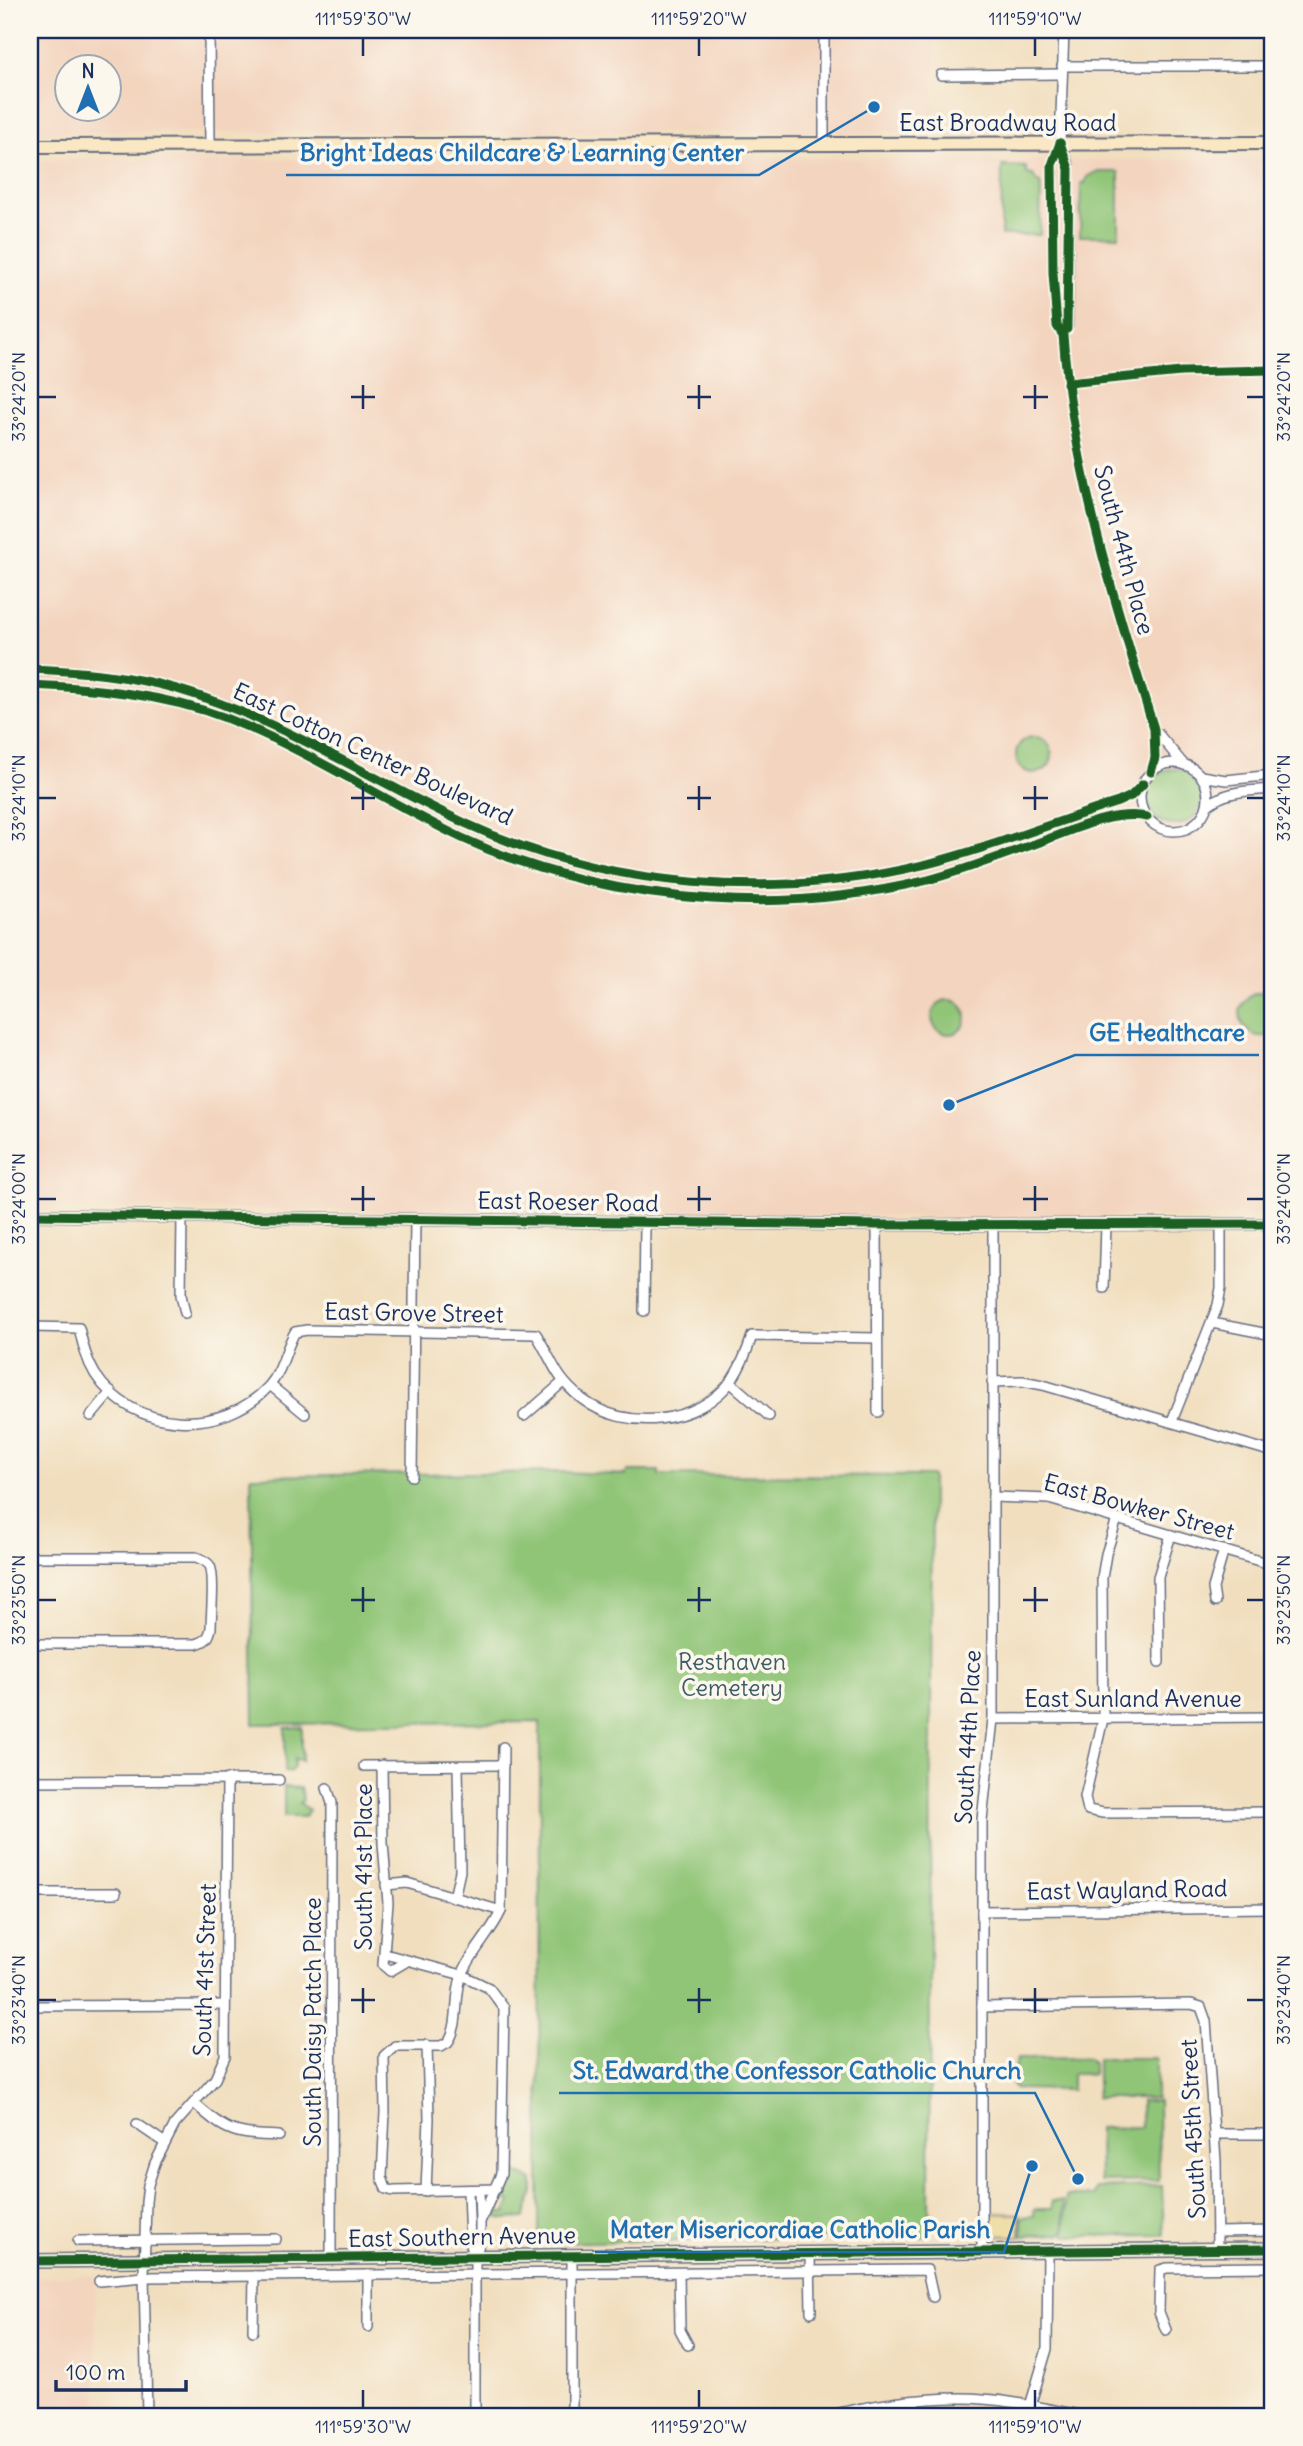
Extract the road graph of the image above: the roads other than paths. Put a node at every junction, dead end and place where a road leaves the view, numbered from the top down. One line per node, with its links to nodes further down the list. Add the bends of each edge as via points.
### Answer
1 (209, 30): 11 (street)
2 (824, 30): 9 (street)
3 (1064, 30): 5 (street, South 44th Place)
4 (1273, 66): 5 (street)
5 (1062, 70): 6 (street); 7 (street, South 44th Place)
6 (940, 75)
7 (1060, 143): 8 (main road, East Broadway Road); 9 (main road, East Broadway Road); 12 (street, South 44th Place, via 1069,169 1068,326); 12 (street, South 44th Place, via 1052,166 1053,273 1058,326)
8 (1273, 143)
9 (824, 144): 11 (main road, East Broadway Road)
10 (30, 146): 11 (main road, East Broadway Road)
11 (210, 146)
12 (1063, 335): 14 (street, South 44th Place)
13 (1273, 370): 14 (street, via 1181,372)
14 (1067, 383): 17 (street, South 44th Place, via 1100,549)
15 (30, 669): 22 (street, East Cotton Center Boulevard, via 130,678 175,688 287,731 470,825 570,861 676,880 786,884 892,871 984,848 1118,802)
16 (30, 685): 25 (street, East Cotton Center Boulevard, via 135,694 225,718 464,839 514,859 598,883 679,896 788,901 881,889 928,880 1118,816)
17 (1154, 729): 18 (street, South 44th Place); 19 (street, South 44th Place)
18 (1184, 765): 19 (street, via 1165,765); 21 (street)
19 (1151, 772): 22 (street, East Cotton Center Boulevard)
20 (1273, 775): 21 (street, via 1226,780)
21 (1201, 776): 24 (street, via 1208,790)
22 (1143, 784): 25 (street, via 1141,802)
23 (1273, 789): 24 (street, East Cotton Center Boulevard, via 1229,794)
24 (1207, 806): 25 (street, East Cotton Center Boulevard, via 1199,821 1181,830 1160,828)
25 (1147, 817)
26 (30, 1215): 27 (street, East Roeser Road)
27 (182, 1216): 28 (street, East Roeser Road); 37 (street)
28 (415, 1219): 29 (street, East Roeser Road); 40 (street)
29 (645, 1223): 31 (street, East Roeser Road); 36 (street)
30 (1273, 1224): 34 (street, East Roeser Road)
31 (877, 1225): 32 (street, East Roeser Road); 42 (street)
32 (993, 1225): 33 (street, East Roeser Road); 45 (street, South 44th Place)
33 (1106, 1225): 34 (street, East Roeser Road); 35 (street)
34 (1221, 1225): 38 (street, via 1221,1288)
35 (1104, 1287)
36 (644, 1311)
37 (185, 1313)
38 (1212, 1323): 41 (street); 53 (street)
39 (30, 1327): 47 (street, East Grove Street, via 79,1328 85,1355)
40 (414, 1331): 43 (street, East Grove Street, via 536,1334); 46 (street, East Grove Street, via 295,1332); 55 (street)
41 (1273, 1335)
42 (877, 1339): 44 (street, East Grove Street, via 752,1336); 48 (street)
43 (563, 1382): 44 (street, East Grove Street, via 584,1401 616,1416 652,1420 687,1413); 51 (street)
44 (730, 1382): 52 (street)
45 (992, 1382): 53 (street, via 1043,1385); 56 (street, South 44th Place)
46 (270, 1385): 47 (street, East Grove Street, via 246,1406 213,1420 172,1422 135,1410); 49 (street)
47 (111, 1392): 50 (street)
48 (878, 1412)
49 (305, 1414)
50 (91, 1416)
51 (523, 1416)
52 (769, 1416)
53 (1172, 1421): 54 (street)
54 (1273, 1452)
55 (412, 1476)
56 (993, 1497): 57 (street, East Bowker Street, via 1048,1499); 66 (street, South 44th Place)
57 (1116, 1519): 58 (street, East Bowker Street); 67 (street, via 1102,1578)
58 (1171, 1535): 59 (street, East Bowker Street); 64 (street, via 1158,1577)
59 (1224, 1550): 61 (street, East Bowker Street); 62 (street, via 1213,1588)
60 (30, 1557): 63 (street, via 196,1557 210,1567 211,1578 211,1628 205,1642)
61 (1273, 1565)
62 (1215, 1602)
63 (30, 1644)
64 (1158, 1662)
65 (1273, 1717): 67 (street, East Sunland Avenue)
66 (993, 1719): 67 (street, East Sunland Avenue); 84 (street, South 44th Place, via 982,1820)
67 (1103, 1719): 77 (street, via 1085,1797 1088,1810)
68 (503, 1747): 70 (street)
69 (382, 1765): 71 (street); 72 (street); 78 (street, South 41st Place)
70 (503, 1765): 72 (street); 83 (street)
71 (365, 1766)
72 (458, 1766): 81 (street, via 460,1871)
73 (227, 1779): 74 (street); 75 (street); 88 (street, South 41st Street)
74 (279, 1780)
75 (30, 1781)
76 (327, 1788): 114 (street, South Daisy Patch Place, via 332,1803)
77 (1273, 1812)
78 (386, 1885): 81 (street, via 407,1883); 85 (street, South 41st Place)
79 (116, 1893): 80 (street)
80 (30, 1894)
81 (454, 1898): 83 (street)
82 (1273, 1908): 84 (street, East Wayland Road)
83 (501, 1911): 87 (street)
84 (982, 1911): 90 (street, South 44th Place)
85 (385, 1954): 86 (street); 86 (street, South 41st Place, via 383,1965 390,1971)
86 (407, 1961): 87 (street)
87 (462, 1975): 91 (street, via 448,2042); 98 (street, via 489,1988 504,2008 502,2160)
88 (225, 2004): 89 (street); 92 (street, South 41st Street, via 223,2064)
89 (30, 2006)
90 (982, 2007): 94 (street, South 45th Street, via 1201,2007 1206,2021); 110 (street, South 44th Place)
91 (427, 2045): 99 (street); 99 (street, via 408,2044 386,2052 382,2177 386,2189)
92 (194, 2102): 96 (street, via 230,2131); 97 (street, South 41st Street)
93 (137, 2124): 97 (street)
94 (1214, 2134): 95 (street); 103 (street, South 45th Street)
95 (1273, 2134)
96 (279, 2136)
97 (165, 2143): 106 (street, South 41st Street, via 149,2185)
98 (496, 2189): 100 (street); 101 (street)
99 (426, 2191): 100 (street)
100 (474, 2191): 101 (street); 113 (street, via 470,2243)
101 (480, 2222): 113 (street)
102 (1273, 2231): 103 (street)
103 (1217, 2232): 107 (street, South 45th Street)
104 (276, 2239): 106 (street)
105 (78, 2241): 106 (street)
106 (145, 2241): 115 (street, South 41st Street)
107 (1217, 2249): 108 (main road, East Southern Avenue); 109 (main road, East Southern Avenue)
108 (1273, 2249)
109 (1048, 2251): 110 (main road, East Southern Avenue); 132 (street, via 1047,2349)
110 (982, 2252): 111 (main road, East Southern Avenue)
111 (810, 2254): 112 (main road, East Southern Avenue); 118 (street)
112 (572, 2255): 113 (main road, East Southern Avenue); 121 (street)
113 (475, 2256): 114 (main road, East Southern Avenue); 120 (street)
114 (331, 2257): 115 (main road, East Southern Avenue)
115 (145, 2260): 116 (main road, East Southern Avenue); 124 (street, South 41st Street)
116 (30, 2261)
117 (1273, 2267): 130 (street, via 1160,2270 1159,2312)
118 (810, 2272): 119 (street, East Southern Avenue); 126 (street, East Southern Avenue, via 927,2270); 127 (street)
119 (679, 2273): 121 (street, East Southern Avenue); 131 (street, via 680,2330)
120 (475, 2274): 121 (street, East Southern Avenue); 122 (street, East Southern Avenue); 134 (street)
121 (572, 2274): 135 (street)
122 (368, 2275): 123 (street, East Southern Avenue); 128 (street)
123 (254, 2276): 124 (street, East Southern Avenue); 129 (street)
124 (144, 2277): 125 (street, East Southern Avenue); 133 (street, South 41st Street)
125 (99, 2281)
126 (933, 2297)
127 (811, 2312)
128 (368, 2327)
129 (253, 2330)
130 (1166, 2330)
131 (688, 2345)
132 (1030, 2405): 136 (street, via 963,2398 911,2400); 137 (street); 138 (street)
133 (147, 2416)
134 (475, 2416)
135 (572, 2416)
136 (827, 2416)
137 (1027, 2416)
138 (1084, 2416)

